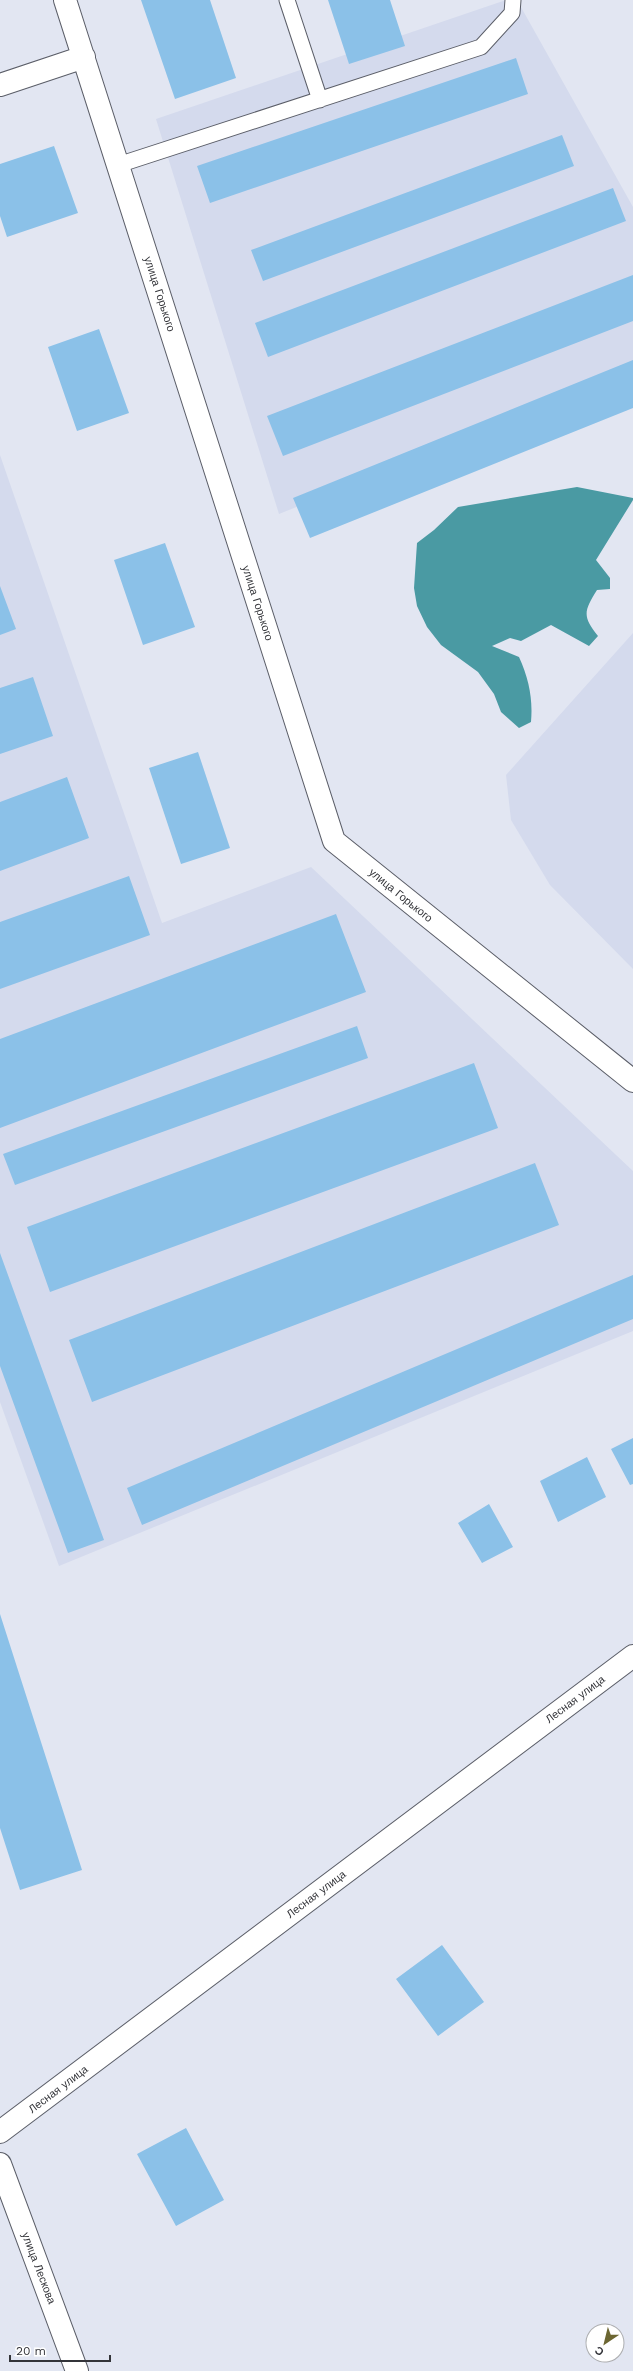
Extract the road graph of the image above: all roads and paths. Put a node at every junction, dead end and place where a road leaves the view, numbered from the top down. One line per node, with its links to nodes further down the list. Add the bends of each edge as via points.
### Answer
1 (65, 0): 4 (street, улица Горького)
2 (286, 0): 6 (lane)
3 (512, 0): 6 (lane, via 512,14 481,47)
4 (84, 57): 5 (street); 7 (street, улица Горького)
5 (0, 84)
6 (320, 100): 7 (lane)
7 (118, 165): 8 (street, улица Горького, via 334,841)
8 (633, 1081)
9 (633, 1656): 10 (street, Лесная улица)
10 (0, 2132)
11 (0, 2164): 12 (street, улица Лескова)
12 (77, 2371)

